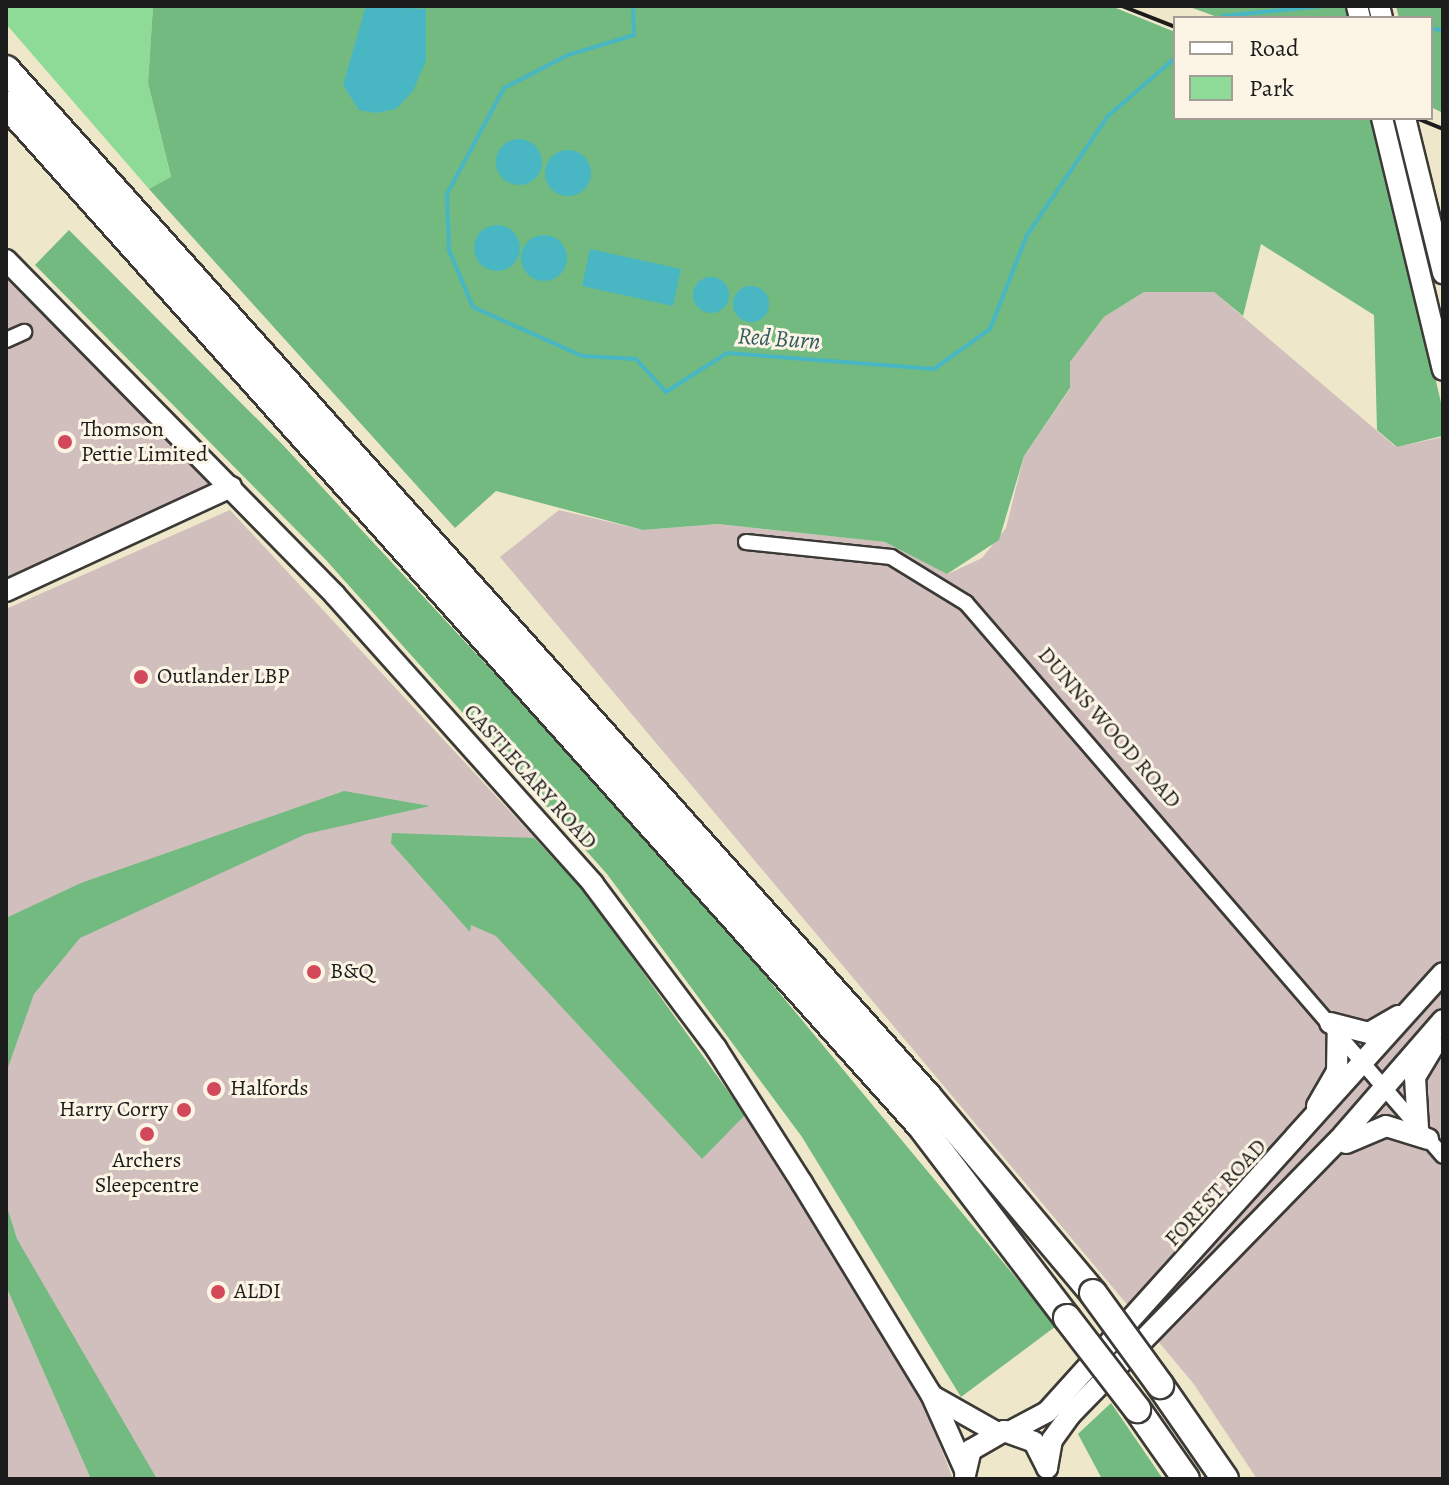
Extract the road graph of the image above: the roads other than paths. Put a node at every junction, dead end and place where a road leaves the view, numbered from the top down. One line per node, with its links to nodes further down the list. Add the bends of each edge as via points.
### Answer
1 (6, 69): 30 (highway, bridge, via 927,1095 1093,1293)
2 (6, 104): 29 (highway, bridge, via 920,1125)
3 (1382, 120): 9 (street)
4 (1405, 120): 6 (street)
5 (6, 260): 10 (street, CASTLECARY ROAD)
6 (1443, 273)
7 (24, 332): 8 (street)
8 (6, 340)
9 (1443, 370)
10 (231, 487): 12 (street); 25 (street, CASTLECARY ROAD, via 355,617 636,940 716,1048)
11 (746, 542): 15 (street, DUNNS WOOD ROAD, via 891,557 966,603)
12 (6, 591)
13 (1440, 976): 15 (street, via 1385,1027 1357,1034); 18 (street, FOREST ROAD)
14 (1443, 1020): 17 (street)
15 (1334, 1028): 18 (street, DUNNS WOOD ROAD); 22 (street, via 1337,1072)
16 (1443, 1032): 21 (street, via 1415,1077)
17 (1422, 1045): 18 (street, via 1384,1066); 19 (street)
18 (1365, 1066): 19 (street, DUNNS WOOD ROAD); 20 (street, FOREST ROAD)
19 (1384, 1088): 20 (street, via 1361,1087); 21 (street, DUNNS WOOD ROAD); 24 (street)
20 (1336, 1098): 22 (street, FOREST ROAD)
21 (1423, 1133): 23 (street, DUNNS WOOD ROAD); 24 (street, via 1386,1126 1362,1130)
22 (1289, 1150): 26 (street, FOREST ROAD, via 1047,1412)
23 (1443, 1156)
24 (1306, 1172): 27 (street, via 1070,1415 1052,1440)
25 (931, 1394): 26 (street, CASTLECARY ROAD); 28 (street, CASTLECARY ROAD)
26 (1004, 1432): 27 (street, CASTLECARY ROAD, via 1034,1442); 28 (street, FOREST ROAD, via 971,1450)
27 (1047, 1473)
28 (965, 1475)
29 (1186, 1479)
30 (1225, 1479)

